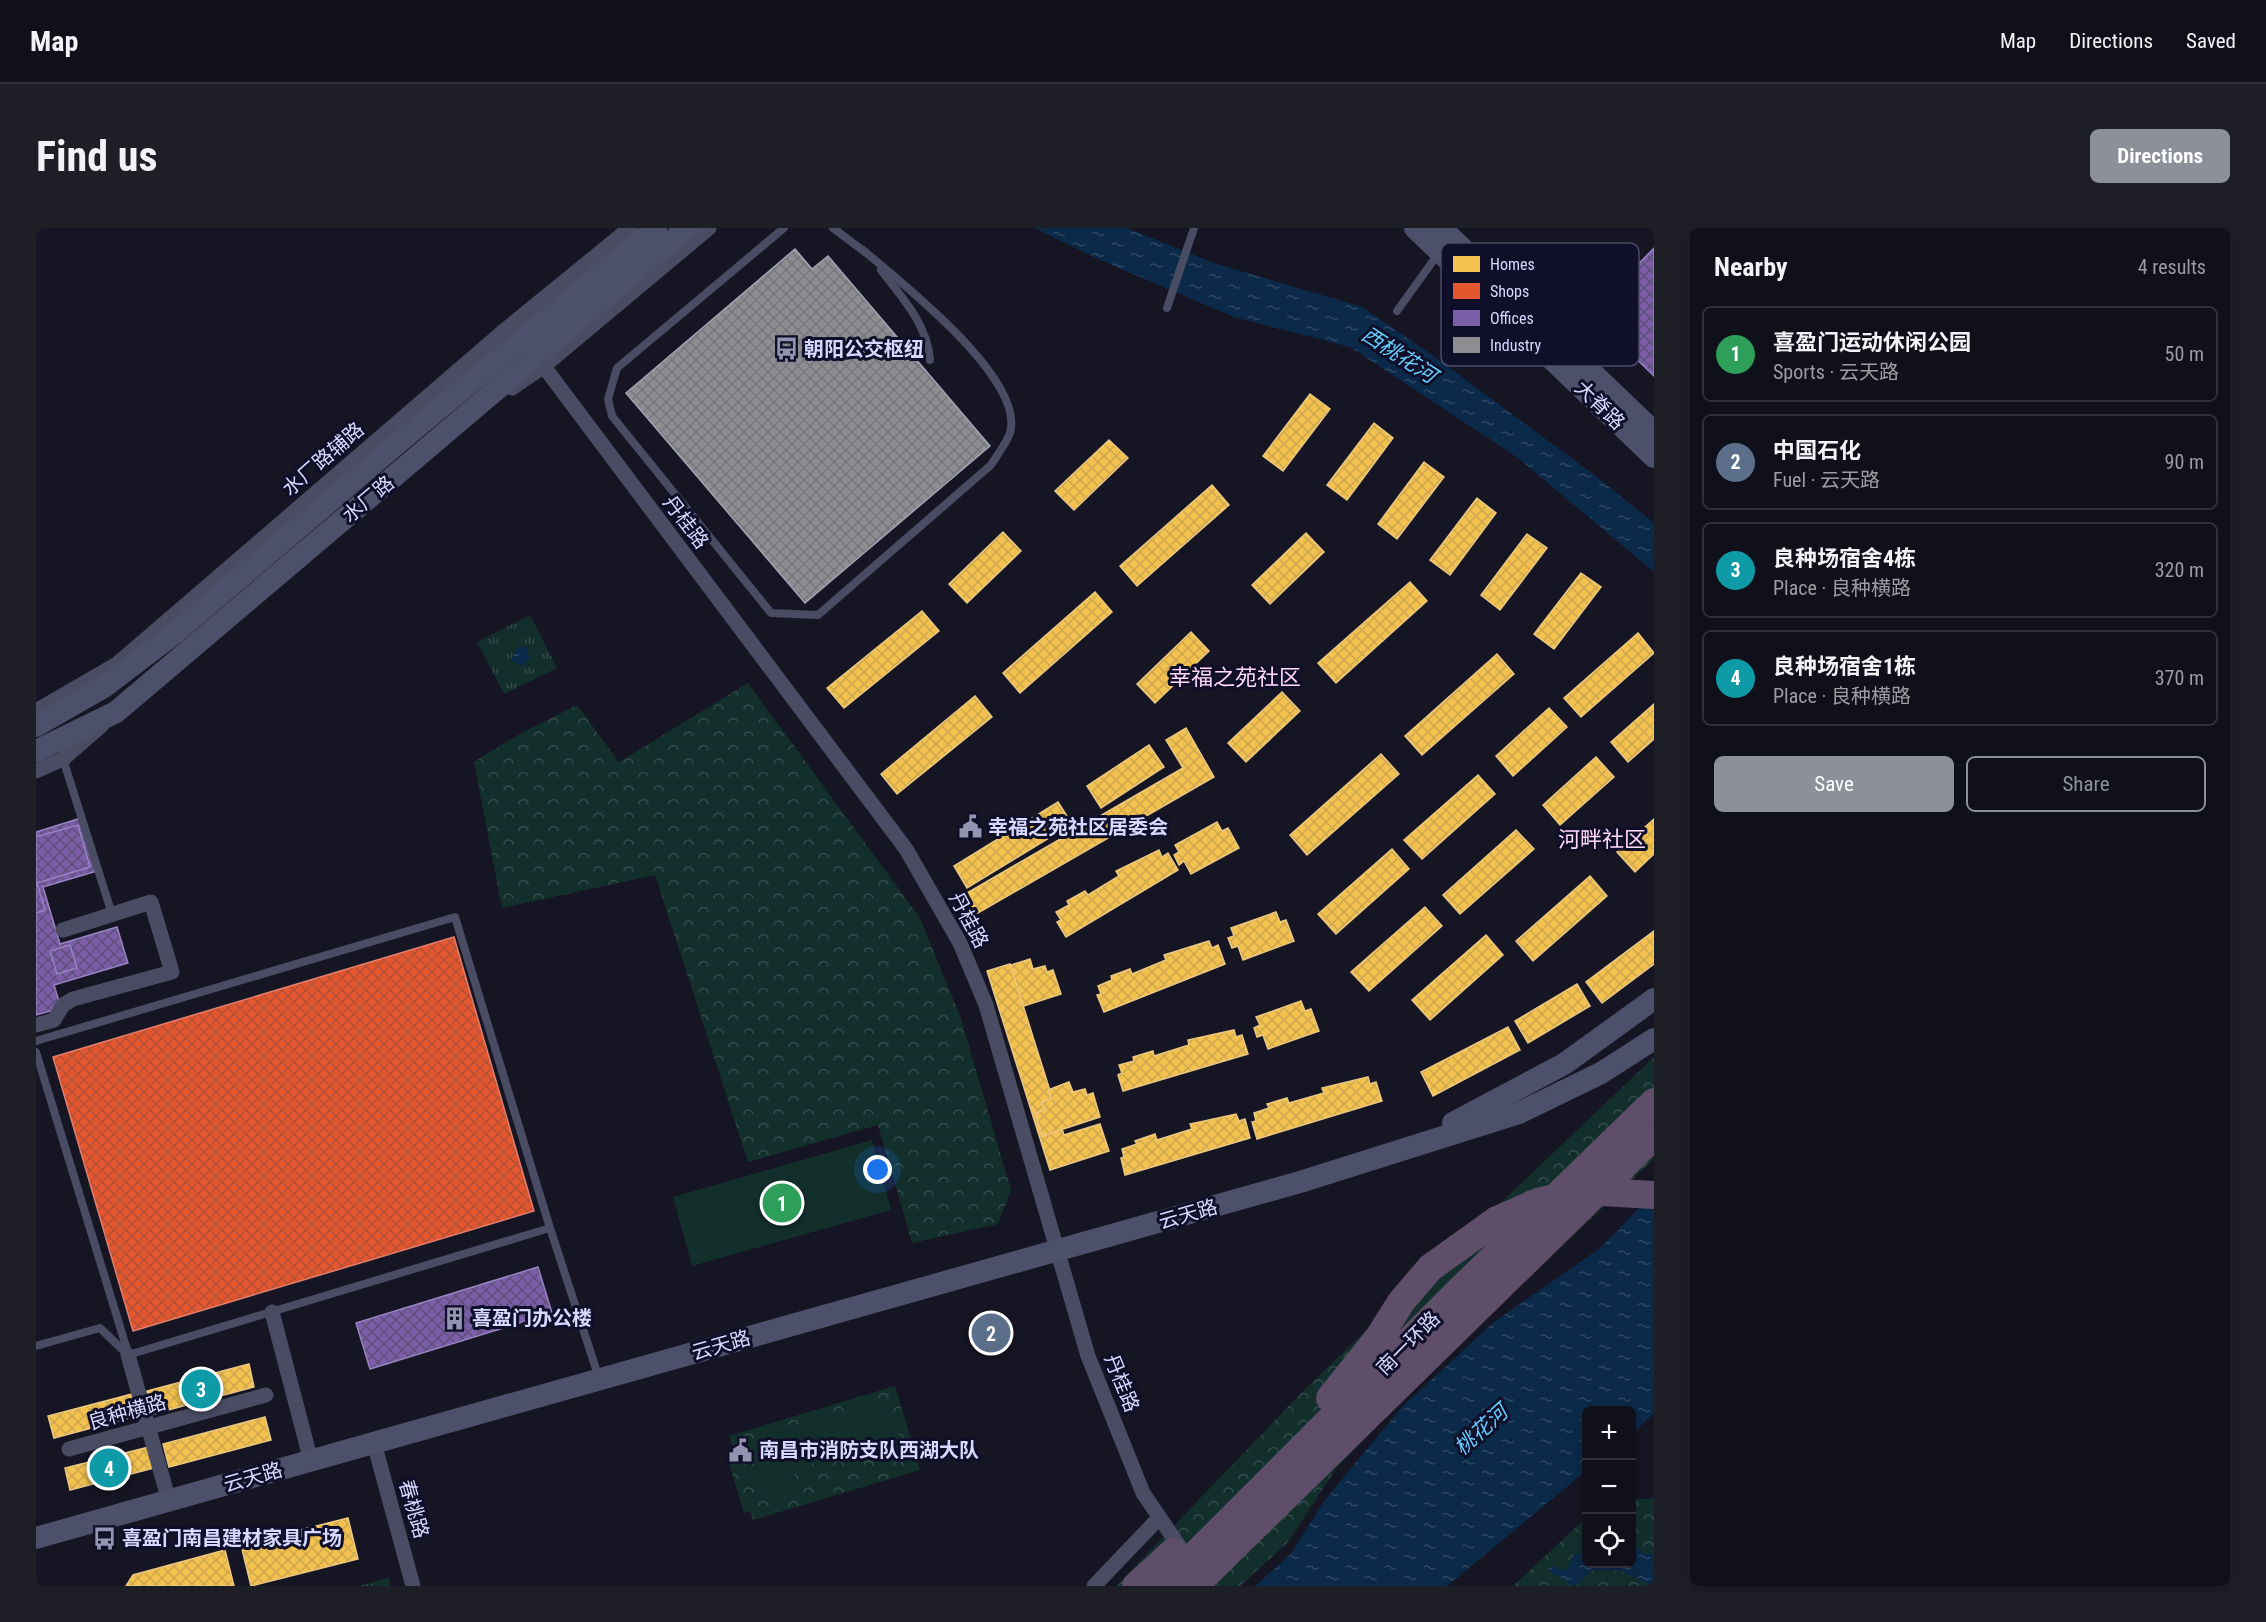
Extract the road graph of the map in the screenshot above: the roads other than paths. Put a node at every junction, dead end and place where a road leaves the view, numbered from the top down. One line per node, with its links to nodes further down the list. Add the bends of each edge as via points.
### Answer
1 (630, 228): 21 (street, 水厂路辅路, via 505,330 117,664)
2 (656, 228): 22 (street, 水厂路, via 175,633 104,687)
3 (687, 228): 16 (street, 水厂路)
4 (709, 228): 16 (street)
5 (784, 228): 11 (lane, via 617,368 608,399 612,416 771,613 818,615 991,465 1010,432 1008,404 997,379 937,313)
6 (832, 228): 11 (lane)
7 (1194, 228): 13 (lane)
8 (1415, 228): 12 (street, 大脊路)
9 (1441, 228): 10 (street, 大脊路)
10 (1457, 243)
11 (863, 250): 15 (lane, via 924,332)
12 (1440, 252): 14 (lane)
13 (1167, 308)
14 (1397, 311)
15 (930, 360)
16 (540, 361): 23 (street, 水厂路, via 438,439 116,712); 38 (street, 丹桂路, via 906,849 960,943 986,1005)
17 (1559, 366): 20 (street, 大脊路)
18 (1585, 366): 19 (street, 大脊路)
19 (1654, 432)
20 (1654, 457)
21 (36, 711)
22 (36, 726)
23 (60, 750): 24 (street, 水厂路); 25 (street); 26 (lane)
24 (36, 751)
25 (36, 771)
26 (112, 914): 27 (street); 29 (street, via 151,902 172,972 73,999 63,1005 54,1020)
27 (63, 930)
28 (1654, 999): 35 (street, 云天路, via 1564,1064)
29 (36, 1025)
30 (1654, 1039): 35 (street, 云天路, via 1601,1073 1519,1113)
31 (36, 1041): 37 (lane, via 455,917)
32 (36, 1052): 41 (lane)
33 (1654, 1102): 54 (highway, 南一环路, bridge)
34 (1654, 1136): 55 (highway, 南一环路, bridge)
35 (1404, 1150): 38 (street, 云天路)
36 (1650, 1195): 53 (highway, bridge, via 1585,1191 1538,1202 1497,1220 1430,1268 1311,1421)
37 (550, 1228): 39 (lane); 42 (lane)
38 (1058, 1250): 42 (street, 云天路); 49 (street, 丹桂路, via 1088,1356 1143,1494)
39 (272, 1312): 41 (lane); 47 (street)
40 (36, 1346): 41 (lane, via 100,1328)
41 (128, 1354): 44 (street)
42 (600, 1379): 45 (street, 云天路)
43 (266, 1395): 44 (street, 良种横路)
44 (149, 1427): 46 (street, 良种横路); 48 (street)
45 (374, 1443): 47 (street, 云天路); 51 (street, 春桃路)
46 (69, 1449)
47 (311, 1461): 48 (street, 云天路)
48 (170, 1501): 50 (street, 云天路)
49 (1159, 1518): 52 (street); 56 (street, 丹桂路)
50 (36, 1538)
51 (413, 1586)
52 (1094, 1586)
53 (1136, 1586)
54 (1164, 1586)
55 (1194, 1586)
56 (1206, 1586)

